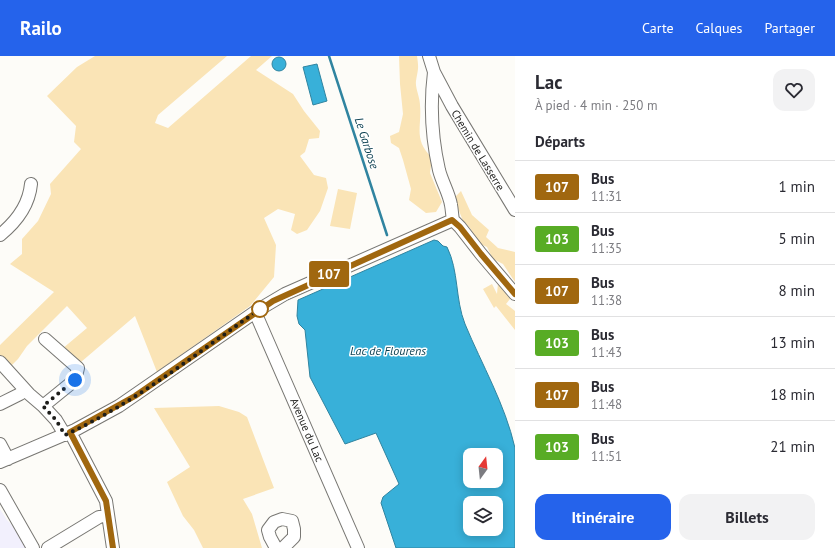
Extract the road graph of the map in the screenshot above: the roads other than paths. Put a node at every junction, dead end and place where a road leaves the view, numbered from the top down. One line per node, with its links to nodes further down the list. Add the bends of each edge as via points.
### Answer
1 (429, 56): 2 (street)
2 (434, 72): 3 (street, Chemin de Lasserre); 4 (street)
3 (452, 106): 4 (street); 6 (street, Chemin de Lasserre)
4 (433, 122): 7 (street, via 436,153 451,204)
5 (31, 184): 8 (street, via 22,211)
6 (515, 210)
7 (449, 222): 9 (street, via 460,227); 10 (street, via 285,294)
8 (0, 235)
9 (515, 294)
10 (255, 312): 16 (street, via 135,396); 26 (street, Avenue du Lac)
11 (45, 339): 15 (street, via 78,368 75,380)
12 (0, 362): 13 (street)
13 (24, 389): 14 (street); 15 (street)
14 (0, 404)
15 (43, 406): 16 (street)
16 (67, 434): 18 (street); 20 (street, via 102,491)
17 (1, 443): 18 (street)
18 (4, 461)
19 (0, 490): 21 (street)
20 (108, 515): 22 (street, via 99,517); 23 (street)
21 (33, 548)
22 (48, 548)
23 (113, 548)
24 (276, 548): 25 (street, via 268,530 274,522 288,519 294,525 294,537)
25 (284, 548)
26 (358, 548)

